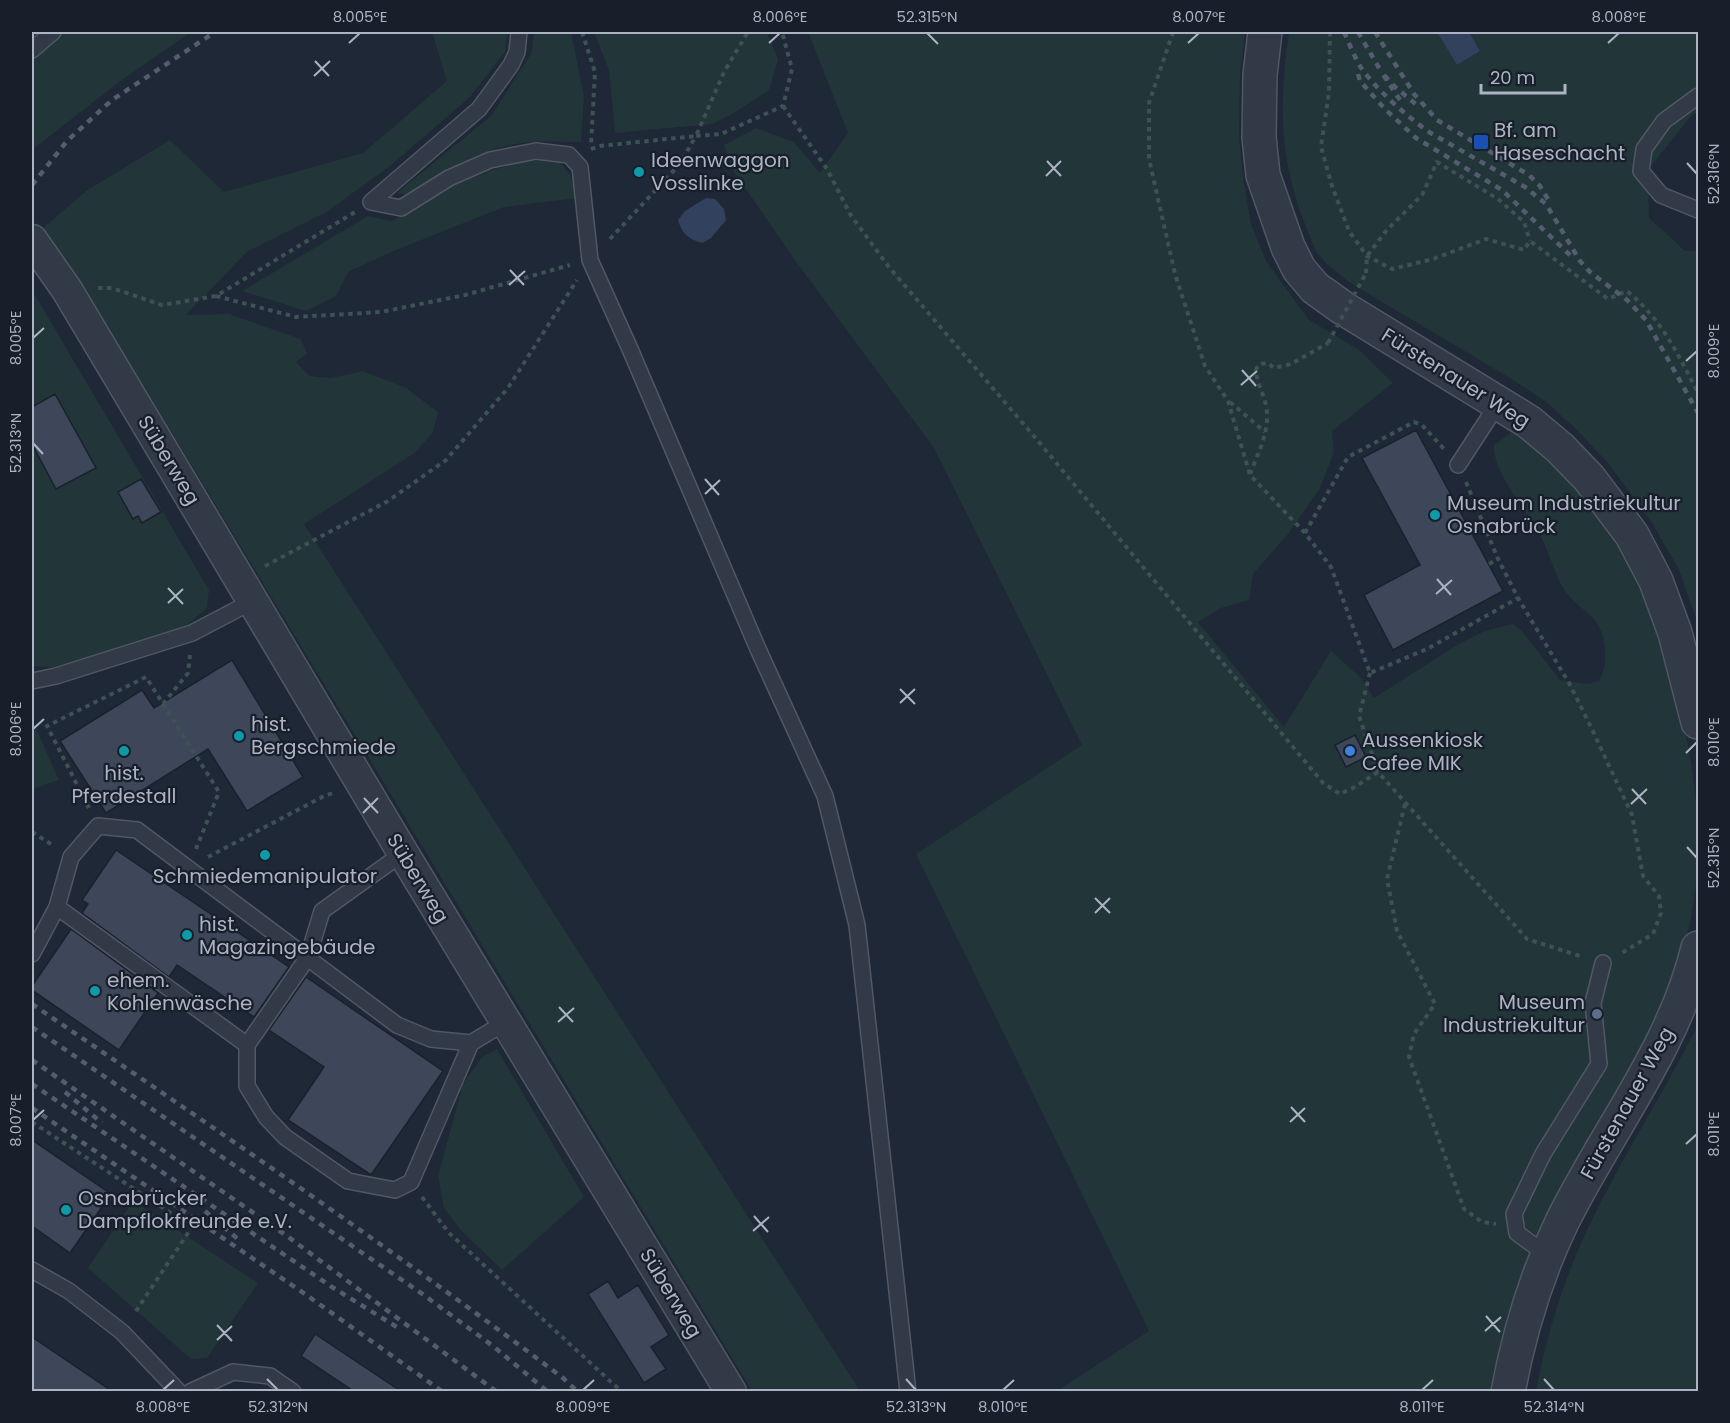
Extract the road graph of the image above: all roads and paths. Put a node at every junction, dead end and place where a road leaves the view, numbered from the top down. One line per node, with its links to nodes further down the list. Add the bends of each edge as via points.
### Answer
1 (53, 32): 9 (lane)
2 (519, 32): 15 (lane, via 511,65 479,110)
3 (582, 32): 13 (path, via 595,72)
4 (748, 32): 12 (path, via 724,72)
5 (782, 32): 11 (path, via 792,69)
6 (1173, 32): 24 (path, via 1149,103 1149,159 1179,285 1205,366)
7 (1265, 32): 25 (street, Fürstenauer Weg, via 1259,137 1263,175 1299,269 1343,308)
8 (1330, 32): 19 (path, via 1329,92 1321,147 1349,231)
9 (32, 50)
10 (1698, 96): 16 (lane, via 1664,121 1644,149 1641,171 1661,195)
11 (783, 106): 12 (path, via 722,134); 39 (path, via 826,169 850,214 888,266 1323,783 1340,794)
12 (696, 136): 13 (path); 20 (path, via 679,165)
13 (591, 149): 14 (path)
14 (570, 154): 15 (lane, via 536,151 490,160 449,178 401,208); 20 (lane, via 580,167)
15 (371, 202): 22 (path)
16 (1698, 210)
17 (32, 240): 21 (street, Süberweg)
18 (1530, 242): 19 (path, via 1524,250 1486,239 1433,259 1392,268); 19 (path, via 1524,222 1498,199 1437,162 1422,195); 23 (path, via 1608,298 1627,291 1646,307 1671,341)
19 (1367, 256): 26 (path, bridge, via 1366,273 1328,343 1291,364 1274,368 1268,363 1260,364 1256,369 1267,409)
20 (590, 260): 22 (path, via 465,295 381,312 296,317); 32 (path, via 508,388 446,460); 64 (lane, via 825,796 857,925)
21 (67, 290): 22 (path, via 111,288 162,305); 32 (street, Süberweg)
22 (216, 296)
23 (1698, 393)
24 (1228, 401): 26 (path); 28 (path)
25 (1499, 402): 27 (lane); 38 (street, Fürstenauer Weg, via 1560,448 1589,478 1632,535 1656,581 1675,633)
26 (1266, 433): 28 (path)
27 (1458, 465): 29 (path, via 1422,425 1414,422 1348,457); 30 (path)
28 (1250, 475): 29 (path)
29 (1305, 533): 35 (path, via 1331,567)
30 (1498, 559): 31 (path); 33 (path)
31 (1489, 564)
32 (247, 590): 34 (lane); 43 (street, Süberweg)
33 (1518, 598): 35 (path, via 1427,649); 49 (path, via 1591,727 1632,815 1643,876 1659,896 1661,913 1653,934)
34 (192, 633): 36 (lane); 37 (path, via 188,673)
35 (1371, 673): 39 (path, via 1359,716)
36 (32, 681)
37 (163, 704): 42 (path, via 146,677 47,726); 44 (path, via 219,792)
38 (1698, 722)
39 (1378, 772): 41 (path)
40 (340, 792): 44 (path, via 326,795)
41 (1406, 804): 49 (path, via 1527,939); 55 (path, via 1387,879 1397,931 1435,1004 1414,1034 1409,1057 1464,1209 1482,1222 1499,1224)
42 (98, 826): 44 (lane, via 137,830); 45 (lane, via 71,857)
43 (403, 853): 48 (lane, via 322,911); 50 (street, Süberweg)
44 (189, 867): 48 (lane)
45 (57, 907): 47 (lane); 52 (lane)
46 (1698, 948): 56 (street, Fürstenauer Weg, via 1682,1003)
47 (32, 954)
48 (308, 957): 51 (lane, via 397,1025 430,1039); 52 (lane)
49 (1603, 963): 55 (lane, via 1593,1003 1599,1064 1543,1154)
50 (506, 1022): 51 (lane); 63 (street, Süberweg)
51 (471, 1043): 54 (lane)
52 (247, 1045): 54 (lane, via 246,1086 285,1137 348,1181 395,1190)
53 (32, 1122): 58 (path, via 192,1227)
54 (411, 1182): 62 (path, via 449,1233)
55 (1514, 1214): 56 (lane, via 1517,1233)
56 (1547, 1255): 65 (street, Fürstenauer Weg, via 1527,1310)
57 (32, 1270): 58 (lane, via 69,1291)
58 (122, 1332): 59 (lane)
59 (179, 1392)
60 (190, 1392): 61 (lane, via 233,1372 270,1376)
61 (293, 1392)
62 (622, 1392)
63 (731, 1392)
64 (908, 1392)
65 (1508, 1392)

